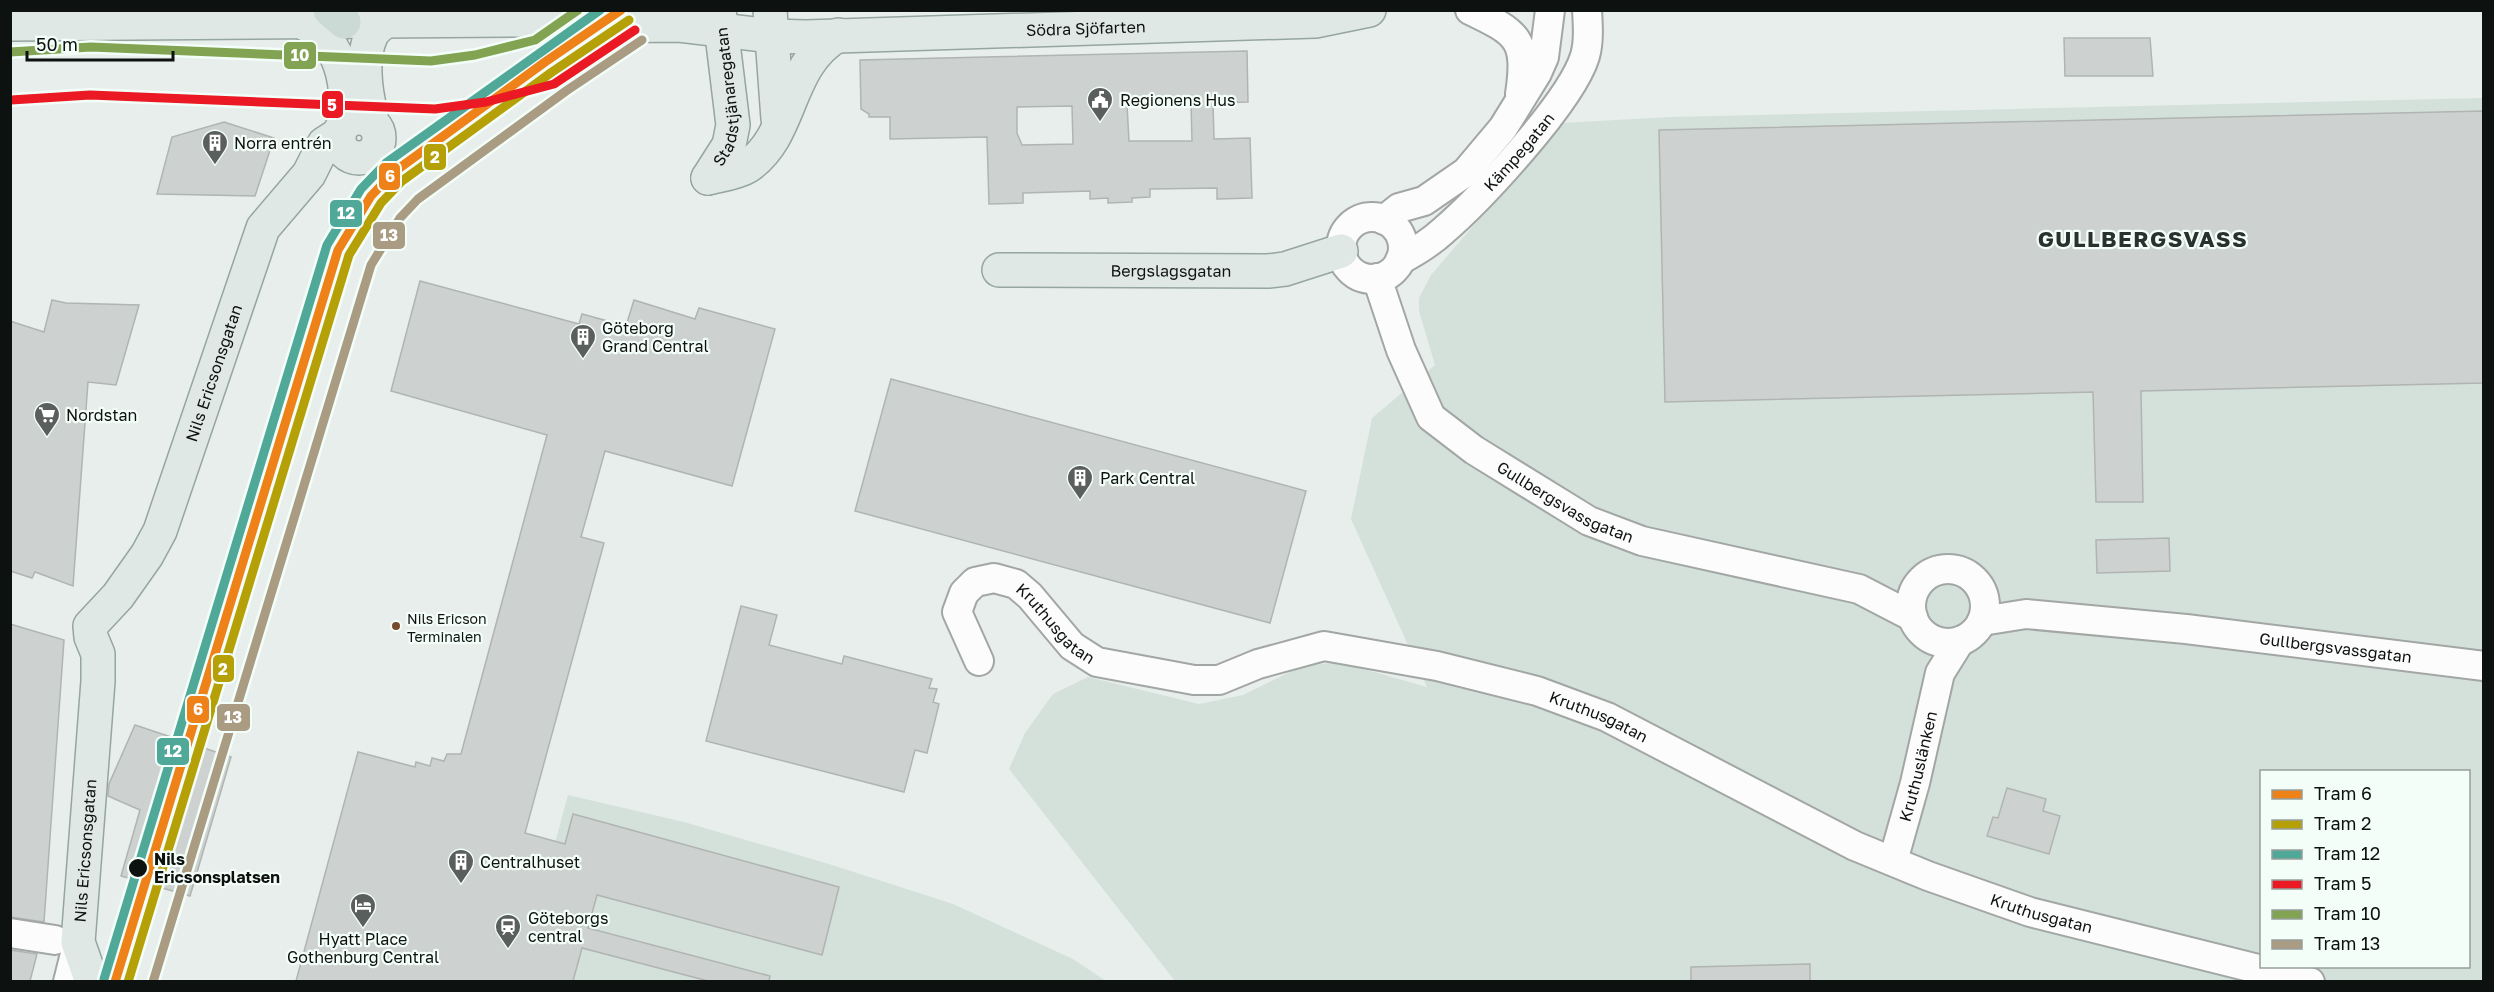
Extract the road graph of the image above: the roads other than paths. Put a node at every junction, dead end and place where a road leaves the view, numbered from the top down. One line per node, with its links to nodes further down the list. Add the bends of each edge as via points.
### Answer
1 (1369, 10): 11 (main road, Södra Sjöfarten, via 1315,21)
2 (1470, 10): 12 (street, Kämpegatan, via 1518,40 1524,60)
3 (1550, 10): 12 (street, Kämpegatan, via 1544,57)
4 (1587, 10): 17 (street, Kämpegatan, via 1584,58 1555,106 1518,153 1442,232)
5 (534, 15): 7 (main road, Södra Sjöfarten, via 588,26); 8 (main road, Södra Sjöfarten)
6 (325, 18): 8 (main road, Södra Sjöfarten); 10 (main road, Södra Sjöfarten); 13 (main road, via 318,30 332,47 344,76)
7 (720, 20): 9 (main road, Södra Sjöfarten); 14 (main road, Stadstjänaregatan, via 733,125 729,145 708,178 746,168)
8 (384, 22): 13 (main road, via 371,34 366,53 367,99)
9 (771, 23): 11 (main road, Södra Sjöfarten); 14 (main road)
10 (10, 24)
11 (838, 35): 14 (main road, via 821,45 800,74)
12 (1518, 108): 15 (street, Kämpegatan, via 1466,172 1424,201 1399,208)
13 (353, 128): 31 (main road, Nils Ericsonsgatan, via 324,144 309,174 263,228 160,531 147,555 90,626 98,654 97,699)
14 (773, 136)
15 (1384, 220): 16 (street, via 1370,217 1357,221 1347,231); 17 (street, via 1399,234)
16 (1341, 251): 18 (main road, Bergslagsgatan, via 1268,271); 19 (street, via 1353,273)
17 (1400, 260): 19 (street, via 1394,270)
18 (999, 270)
19 (1377, 278): 22 (street, Gullbergsvassgatan, via 1401,350 1431,417 1474,450 1588,521 1642,541)
20 (1925, 577): 21 (street, Gullbergsvassgatan, via 1951,569 1967,574); 22 (street, Gullbergsvassgatan); 25 (street, via 1912,595)
21 (1980, 587): 23 (street, Gullbergsvassgatan); 24 (street, via 1985,603)
22 (1859, 589): 25 (street, Gullbergsvassgatan)
23 (2026, 614): 24 (street, Gullbergsvassgatan); 28 (street, Gullbergsvassgatan, via 2184,620)
24 (1982, 621): 26 (street)
25 (1920, 627): 26 (street, Gullbergsvassgatan, via 1943,643); 29 (street)
26 (1960, 641): 29 (street, Kruthuslänken)
27 (978, 661): 30 (street, Kruthusgatan, via 957,612 964,593 975,582 994,578 1016,584 1072,646 1097,662 1194,680 1219,680 1258,664 1324,646 1437,666 1537,691 1607,717 1855,846)
28 (2484, 666)
29 (1940, 673): 30 (street, Kruthuslänken)
30 (1893, 861): 34 (street, Kruthusgatan, via 2030,912)
31 (35, 943): 32 (street, Nils Ericsonsgatan); 33 (main road, Nils Ericsonsgatan)
32 (68, 981)
33 (92, 981)
34 (2310, 981)

